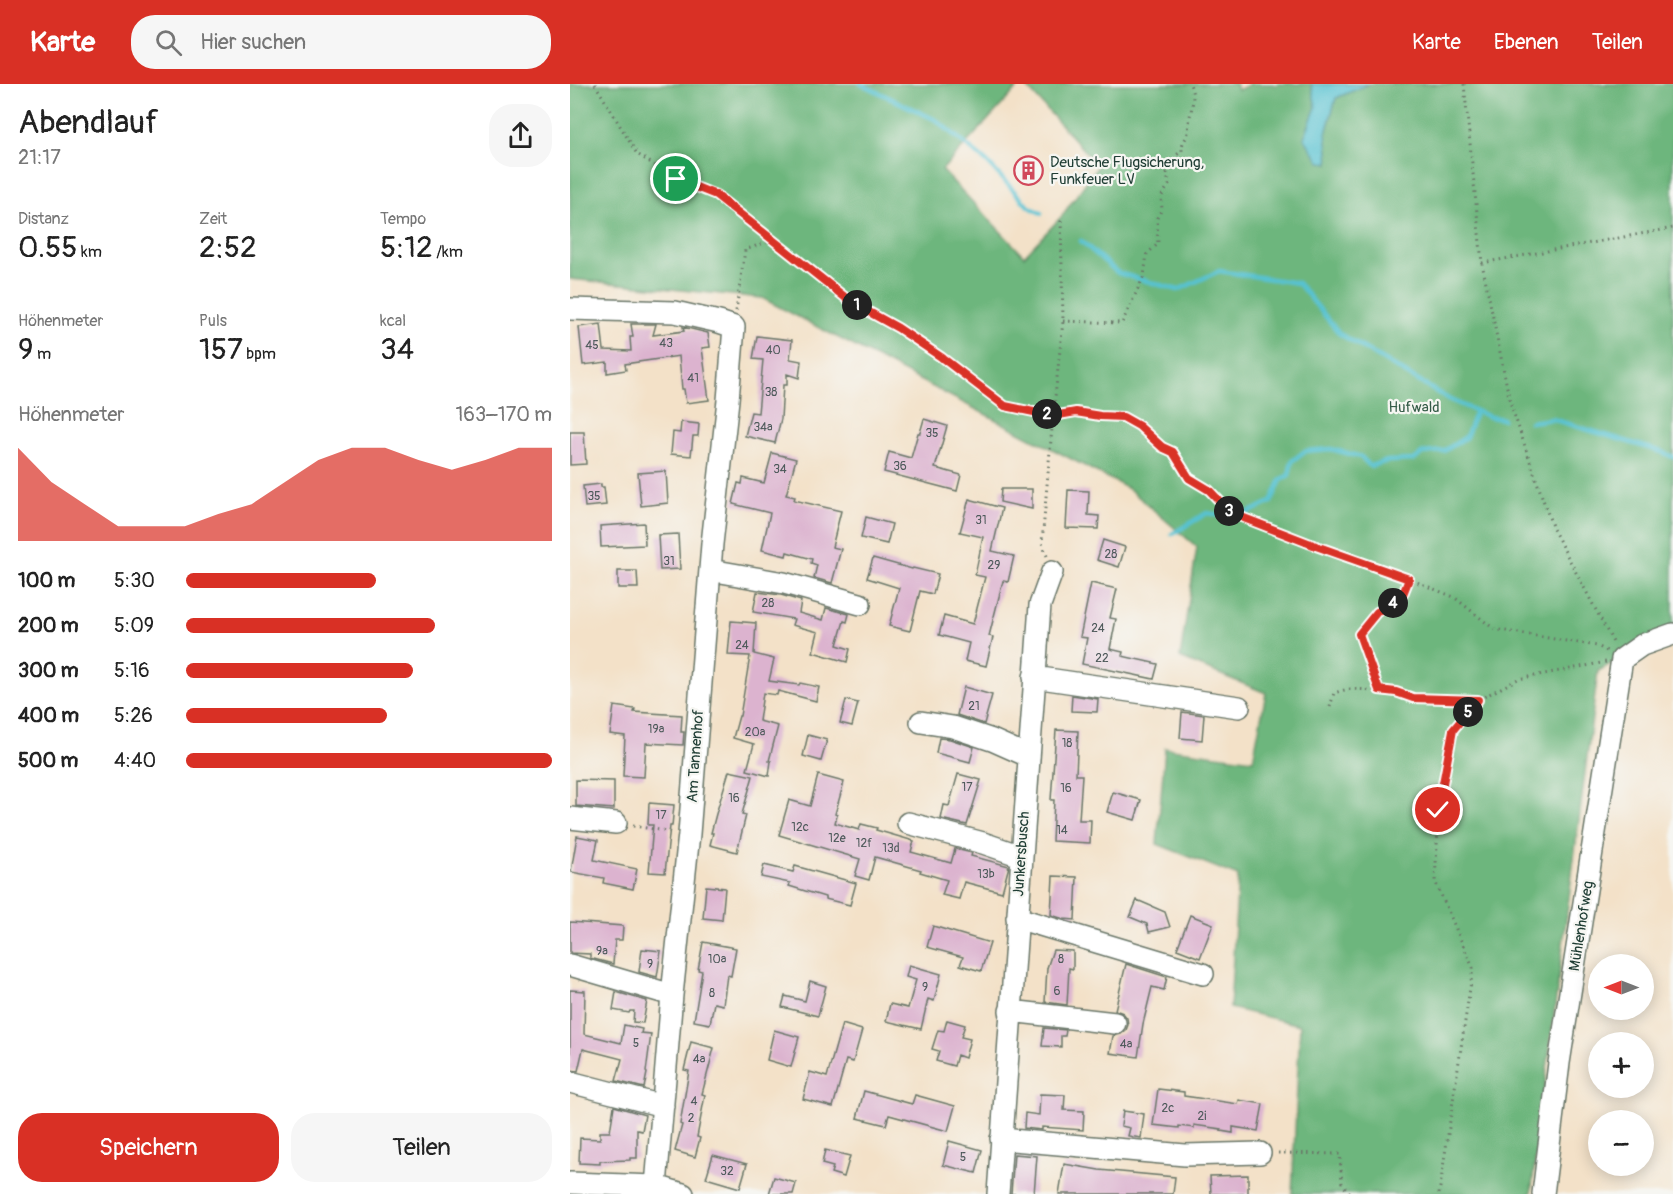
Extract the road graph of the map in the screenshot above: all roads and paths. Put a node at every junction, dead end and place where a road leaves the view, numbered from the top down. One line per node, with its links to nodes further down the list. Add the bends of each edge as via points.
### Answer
1 (595, 84): 6 (path, via 637,154 676,179 716,195)
2 (1190, 84): 9 (path, via 1194,98 1188,133 1182,151 1175,156 1175,165 1167,173 1169,186 1161,197 1162,209 1157,218 1158,244 1147,254 1144,276 1122,323)
3 (1464, 84): 7 (path)
4 (1060, 217): 9 (path)
5 (1673, 228): 7 (path)
6 (772, 240): 10 (path, via 745,249); 11 (path, via 851,302 941,357 1005,406)
7 (1482, 263): 17 (path, via 1510,402 1553,529)
8 (570, 309): 10 (street, via 675,312)
9 (1063, 321): 11 (path)
10 (727, 324): 12 (street, Am Tannenhof)
11 (1053, 416): 13 (path, via 1042,543); 14 (path, via 1076,412 1123,417 1173,452 1189,478 1209,490 1231,513)
12 (710, 570): 15 (street, via 784,583); 28 (street, Am Tannenhof)
13 (1052, 572): 18 (street, Junkersbusch, via 1040,605)
14 (1409, 579): 17 (path, via 1454,597 1494,629 1597,646); 19 (path, via 1401,599 1377,612 1359,634)
15 (860, 604)
16 (1673, 634): 17 (street, via 1642,645)
17 (1622, 659): 20 (path, via 1518,679); 46 (street, Mühlenhofweg, via 1559,1063)
18 (1034, 677): 21 (street); 24 (street, Junkersbusch)
19 (1379, 690): 20 (path, via 1413,698); 22 (path, via 1348,689 1334,693)
20 (1478, 700): 45 (path, via 1453,730 1438,810 1435,881 1473,968)
21 (1239, 707)
22 (1330, 707)
23 (921, 723): 24 (street, via 953,727)
24 (1028, 756): 29 (street, Junkersbusch)
25 (570, 818): 26 (street)
26 (616, 823): 28 (path)
27 (908, 824): 29 (street)
28 (689, 834): 33 (street, Am Tannenhof)
29 (1021, 856): 30 (street, Junkersbusch)
30 (1017, 918): 32 (street); 34 (street, Junkersbusch)
31 (570, 965): 33 (street)
32 (1203, 974)
33 (672, 995): 37 (street, Am Tannenhof)
34 (1010, 1011): 35 (street); 38 (street, Junkersbusch)
35 (1115, 1023)
36 (570, 1082): 37 (street)
37 (663, 1106): 41 (street, Am Tannenhof)
38 (1001, 1139): 39 (street, via 1185,1155); 43 (street, Junkersbusch)
39 (1260, 1153): 44 (path, via 1340,1154 1342,1184)
40 (570, 1183): 41 (street)
41 (656, 1186): 42 (street)
42 (683, 1194)
43 (998, 1194)
44 (1351, 1194)
45 (1439, 1194)
46 (1543, 1194)

